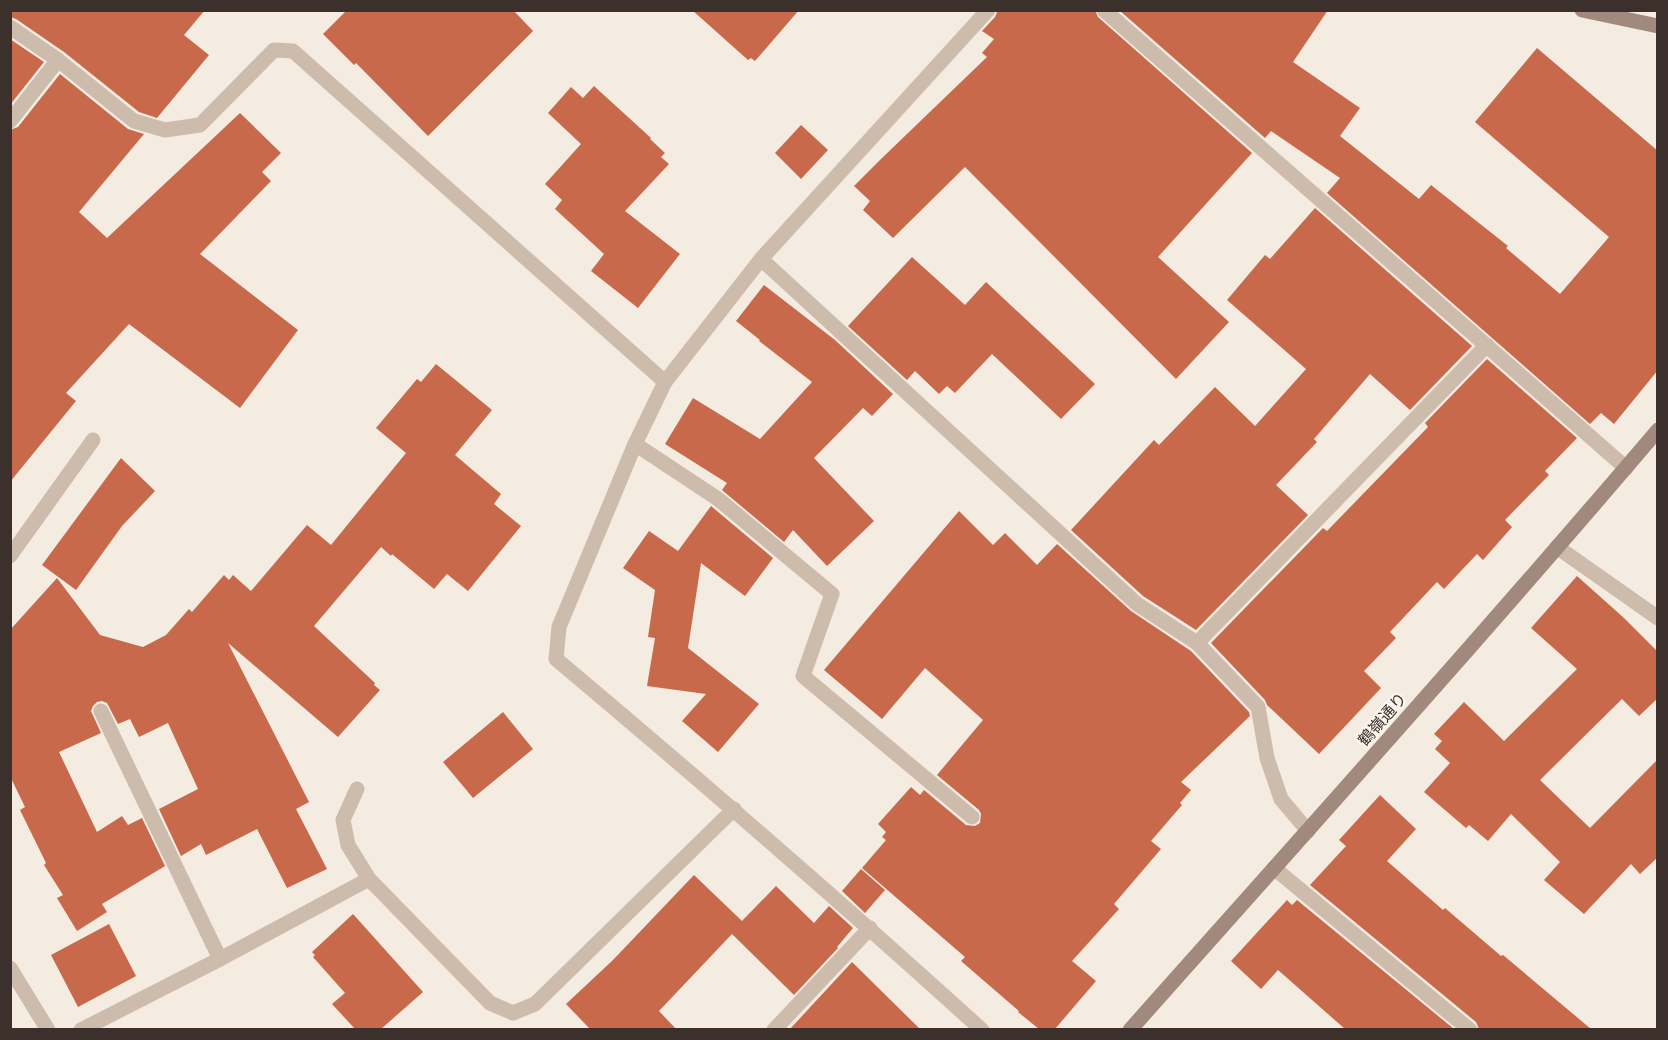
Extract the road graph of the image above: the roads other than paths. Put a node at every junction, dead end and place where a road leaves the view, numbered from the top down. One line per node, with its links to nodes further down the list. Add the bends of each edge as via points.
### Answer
1 (988, 10): 8 (street)
2 (1104, 10): 9 (street)
3 (1582, 10): 4 (street)
4 (1658, 26)
5 (10, 27): 6 (street)
6 (58, 60): 7 (street); 10 (street, via 134,121 165,130 200,125 274,50 293,51)
7 (10, 121)
8 (761, 259): 10 (street); 18 (street, via 1137,604)
9 (1487, 345): 14 (street); 18 (street)
10 (665, 382): 13 (street)
11 (1658, 430): 14 (street, 鶴嶺通り)
12 (93, 440): 16 (street)
13 (635, 444): 21 (street, via 559,627 556,659); 22 (street, via 718,499 832,594 803,676)
14 (1626, 468): 15 (street, 鶴嶺通り)
15 (1557, 547): 17 (street); 23 (street, 鶴嶺通り)
16 (10, 556)
17 (1658, 618)
18 (1197, 643): 23 (street, via 1257,707 1267,758 1281,799)
19 (101, 711): 27 (street)
20 (357, 789): 25 (street, via 343,820 348,845)
21 (734, 809): 25 (street, via 535,1004 513,1013 490,1003); 26 (street)
22 (972, 817)
23 (1308, 831): 24 (street, 鶴嶺通り)
24 (1274, 868): 29 (street); 34 (street, 鶴嶺通り)
25 (369, 879): 27 (street)
26 (870, 928): 32 (street); 33 (street)
27 (220, 959): 31 (street)
28 (10, 968): 30 (street)
29 (1453, 1024): 35 (street)
30 (48, 1029)
31 (81, 1029)
32 (774, 1029)
33 (982, 1029)
34 (1130, 1029)
35 (1470, 1029)

